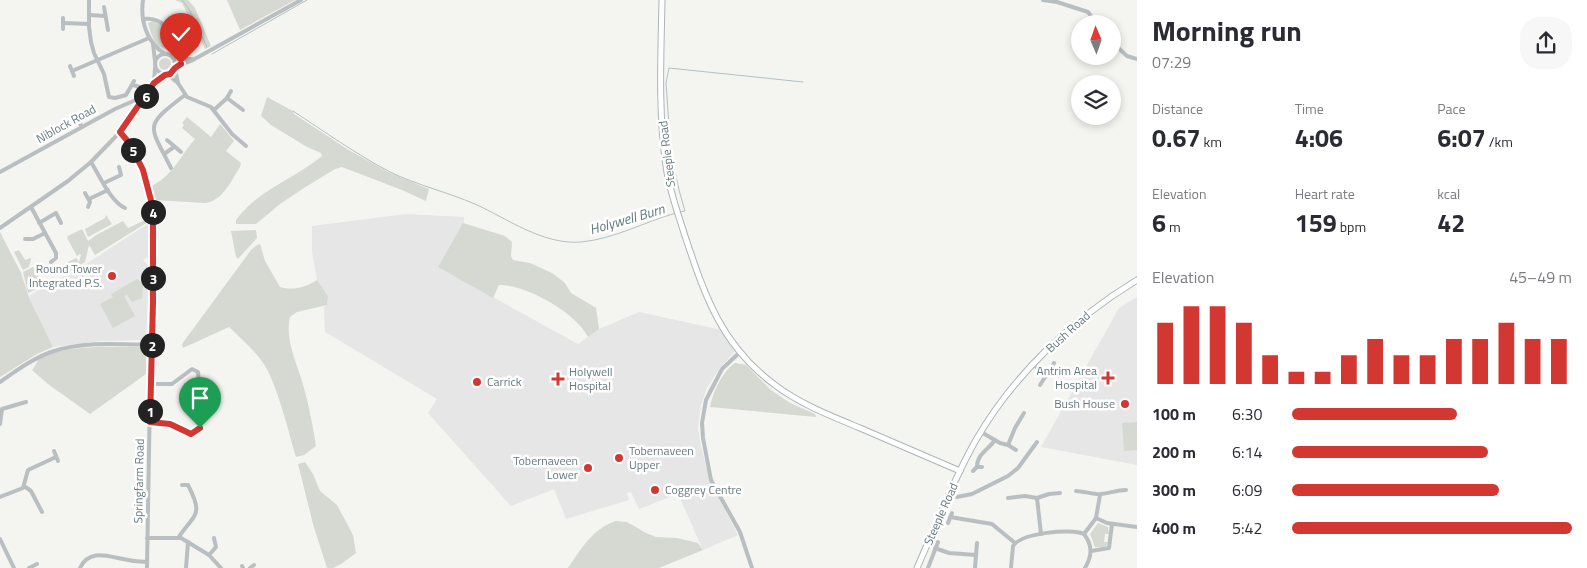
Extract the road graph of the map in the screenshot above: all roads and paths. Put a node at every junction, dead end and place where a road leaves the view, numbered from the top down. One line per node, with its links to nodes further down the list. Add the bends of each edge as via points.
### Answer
1 (89, 0): 7 (street)
2 (143, 0): 11 (street)
3 (301, 0): 22 (street)
4 (662, 0): 66 (street, Steeple Road, via 661,75 668,178 707,299)
5 (1043, 0): 8 (street)
6 (104, 7): 9 (street)
7 (90, 15): 9 (street); 13 (street)
8 (1090, 15)
9 (105, 16): 15 (street)
10 (63, 18): 12 (street)
11 (143, 19): 16 (street); 18 (street, via 161,22 168,30 172,44)
12 (63, 23): 13 (street); 14 (street)
13 (89, 24): 23 (street)
14 (63, 28)
15 (108, 30)
16 (149, 38): 17 (street); 23 (street)
17 (152, 44): 20 (street); 25 (street)
18 (179, 45)
19 (1121, 50): 24 (street)
20 (165, 54): 21 (street); 25 (street)
21 (172, 56): 22 (street); 28 (street)
22 (195, 58): 28 (street)
23 (97, 60): 26 (street, via 73,73); 32 (street, via 109,97 126,95 133,83)
24 (1137, 60)
25 (155, 61): 27 (street)
26 (70, 66)
27 (155, 68): 29 (street); 30 (street)
28 (175, 68): 29 (street); 31 (street)
29 (166, 75): 30 (street); 31 (street)
30 (154, 83): 36 (street)
31 (178, 83): 34 (street)
32 (140, 88)
33 (231, 91): 35 (street)
34 (185, 95): 37 (street); 46 (street, via 153,125)
35 (227, 98): 37 (street); 38 (street)
36 (143, 101): 40 (street, Niblock Road, via 129,102); 41 (street)
37 (214, 110): 44 (street)
38 (243, 110)
39 (75, 115): 40 (street)
40 (82, 127): 50 (street, Niblock Road)
41 (120, 132): 47 (street); 65 (street, Springfarm Road, via 143,170 153,208)
42 (167, 140): 43 (street)
43 (174, 146): 45 (street); 46 (street)
44 (246, 146)
45 (181, 152)
46 (164, 154): 49 (street)
47 (92, 162): 51 (street); 55 (street)
48 (119, 168): 51 (street, via 121,175)
49 (171, 168)
50 (0, 172)
51 (104, 183): 52 (street)
52 (108, 190): 54 (street); 57 (street)
53 (85, 193): 54 (street)
54 (89, 199): 56 (street)
55 (31, 207): 58 (street); 60 (street)
56 (88, 208)
57 (124, 208)
58 (40, 223): 59 (street, via 56,213); 61 (street)
59 (61, 223)
60 (0, 228)
61 (45, 233): 62 (street); 63 (street, via 56,256)
62 (25, 239)
63 (51, 262)
64 (1137, 280): 68 (street, Bush Road, via 1080,320)
65 (152, 345): 70 (street, via 89,345 64,349 41,357); 71 (street, Springfarm Road)
66 (740, 352): 85 (street, Steeple Road, via 774,385 812,406); 124 (street, via 722,368 706,400 702,438 712,480 740,532)
67 (1054, 363): 69 (street)
68 (1033, 364): 69 (street); 79 (street, Bush Road)
69 (1046, 375): 73 (street)
70 (0, 382)
71 (150, 384): 72 (street, via 172,384 192,369 198,372 201,384); 76 (street, Springfarm Road)
72 (186, 385)
73 (1040, 385)
74 (26, 402): 77 (street, via 2,409)
75 (1024, 413): 82 (street)
76 (150, 422): 78 (street, via 170,424 191,434); 104 (street, Springfarm Road)
77 (0, 424)
78 (200, 428)
79 (981, 432): 80 (street); 85 (street, Bush Road)
80 (995, 440): 82 (street); 86 (street, via 980,454 977,459 980,467)
81 (1037, 442): 92 (street, via 1008,476 972,494 957,497)
82 (1008, 445): 83 (street)
83 (1016, 450)
84 (54, 451): 88 (street, via 57,459 28,470)
85 (960, 471): 92 (street, Steeple Road)
86 (973, 471)
87 (182, 485): 105 (street, via 188,485 197,507 196,514)
88 (24, 486): 94 (street); 97 (street, via 31,491)
89 (1126, 490): 93 (street)
90 (1076, 491): 93 (street)
91 (1060, 493): 96 (street)
92 (950, 494): 125 (street, Steeple Road)
93 (1100, 495): 98 (street)
94 (0, 497)
95 (1008, 498): 96 (street)
96 (1037, 498): 102 (street)
97 (42, 512)
98 (1096, 518): 100 (street); 103 (street)
99 (948, 523): 111 (street, via 951,515 992,524)
100 (1112, 524): 101 (street); 113 (street, via 1109,548)
101 (1137, 527)
102 (1041, 534): 103 (street, via 1071,531); 111 (street)
103 (1084, 534): 113 (street)
104 (147, 538): 105 (street); 116 (street, Springfarm Road)
105 (178, 538): 108 (street)
106 (214, 538): 114 (street, via 216,547)
107 (0, 539): 118 (street)
108 (188, 542): 114 (street); 122 (street)
109 (938, 542): 112 (street)
110 (977, 543): 115 (street)
111 (1015, 543): 128 (street)
112 (935, 548): 115 (street); 126 (street)
113 (1091, 551): 129 (street)
114 (208, 555): 123 (street)
115 (976, 556): 127 (street)
116 (147, 562): 120 (street, via 97,555 87,559); 121 (street, Springfarm Road)
117 (37, 564): 119 (street)
118 (14, 568)
119 (29, 568)
120 (80, 568)
121 (147, 568)
122 (186, 568)
123 (221, 568)
124 (752, 568)
125 (918, 568)
126 (928, 568)
127 (975, 568)
128 (1011, 568)
129 (1085, 568)

